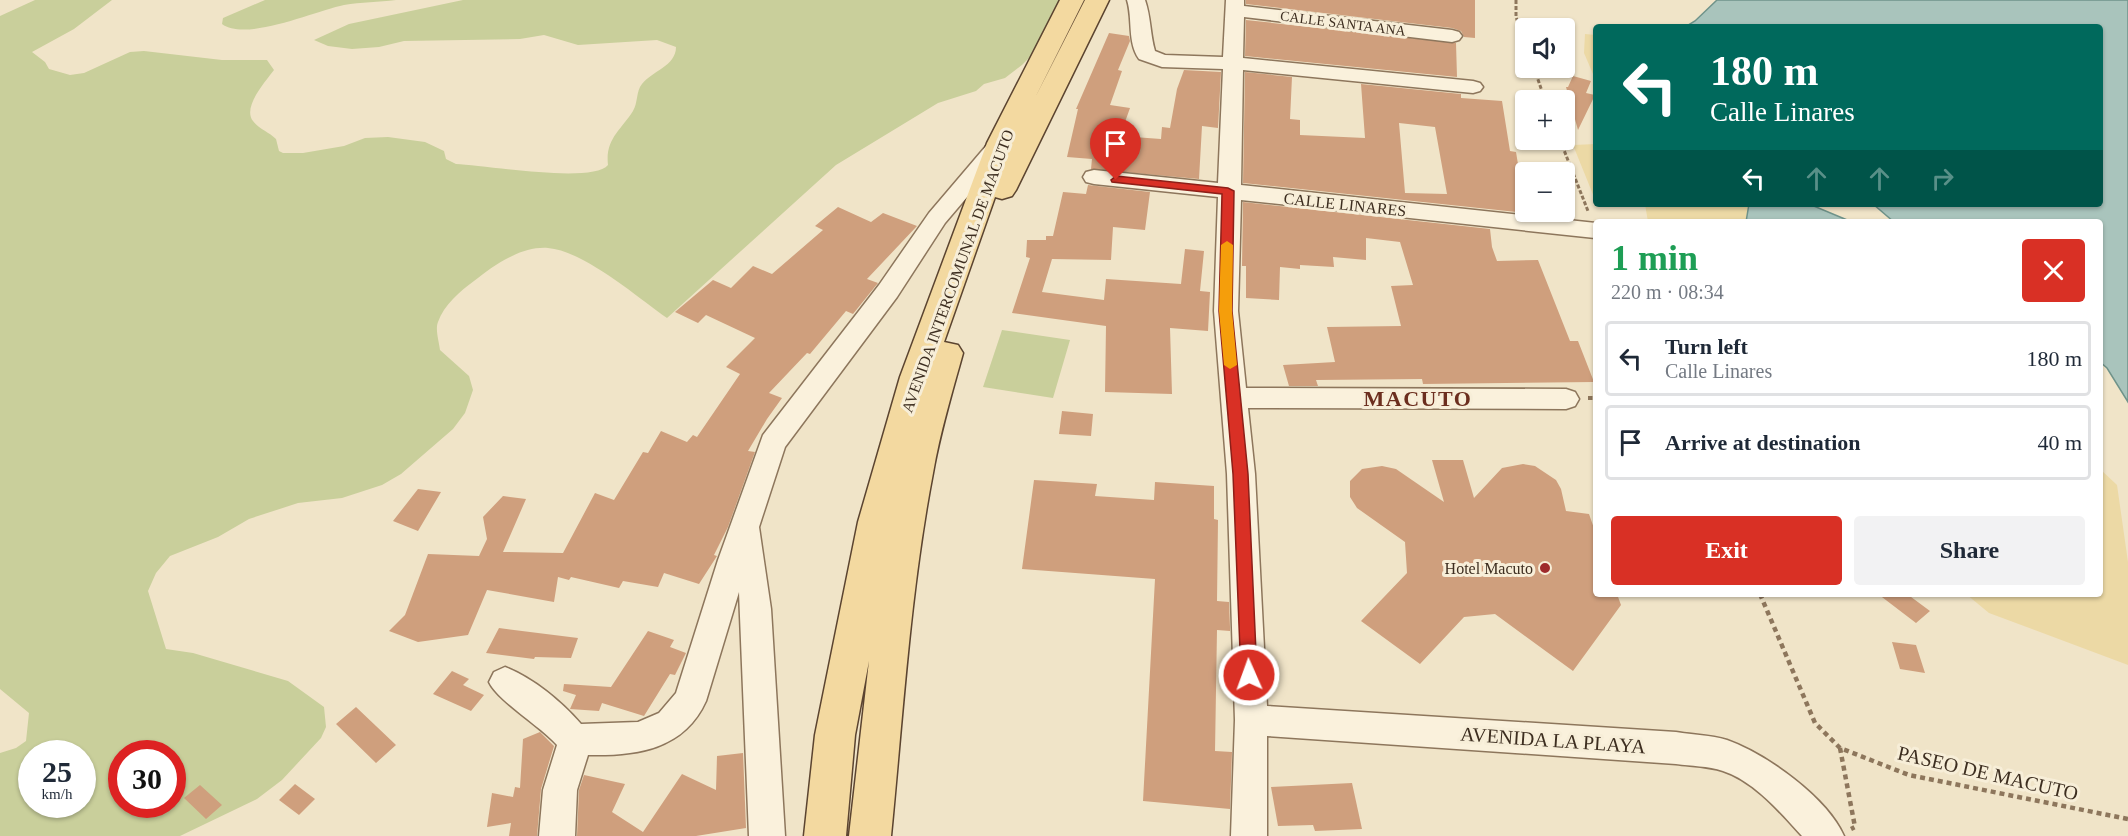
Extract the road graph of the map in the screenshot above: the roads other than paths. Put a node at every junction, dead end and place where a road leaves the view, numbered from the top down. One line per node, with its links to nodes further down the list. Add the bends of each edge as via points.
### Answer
1 (1072, 0): 8 (main road, AVENIDA INTERCOMUNAL DE MACUTO)
2 (1096, 0): 22 (main road, AVENIDA INTERCOMUNAL DE MACUTO, via 999,196 938,381 905,521)
3 (1137, 0): 6 (street, via 1146,56 1162,61)
4 (1234, 5): 5 (street, CALLE SANTA ANA); 6 (street)
5 (1452, 36)
6 (1231, 63): 7 (street); 10 (street)
7 (1473, 87)
8 (1000, 143): 14 (street, via 936,218 888,291 772,443); 21 (main road, AVENIDA INTERCOMUNAL DE MACUTO, via 916,377 876,522 835,735)
9 (1094, 177): 10 (street, CALLE LINARES)
10 (1228, 191): 11 (street, CALLE LINARES); 12 (street, via 1226,311)
11 (1593, 230)
12 (1233, 398): 13 (street); 16 (street)
13 (1566, 399)
14 (745, 524): 17 (street, via 690,701 671,724 639,738); 20 (street, via 756,609)
15 (505, 682): 17 (street, via 528,696 549,718 563,726)
16 (1251, 720): 18 (street, AVENIDA LA PLAYA, via 1676,748 1726,756 1760,774); 23 (street)
17 (573, 740): 19 (street, via 562,777)
18 (1836, 834)
19 (557, 836)
20 (767, 836)
21 (825, 836)
22 (870, 836)
23 (1249, 836)

